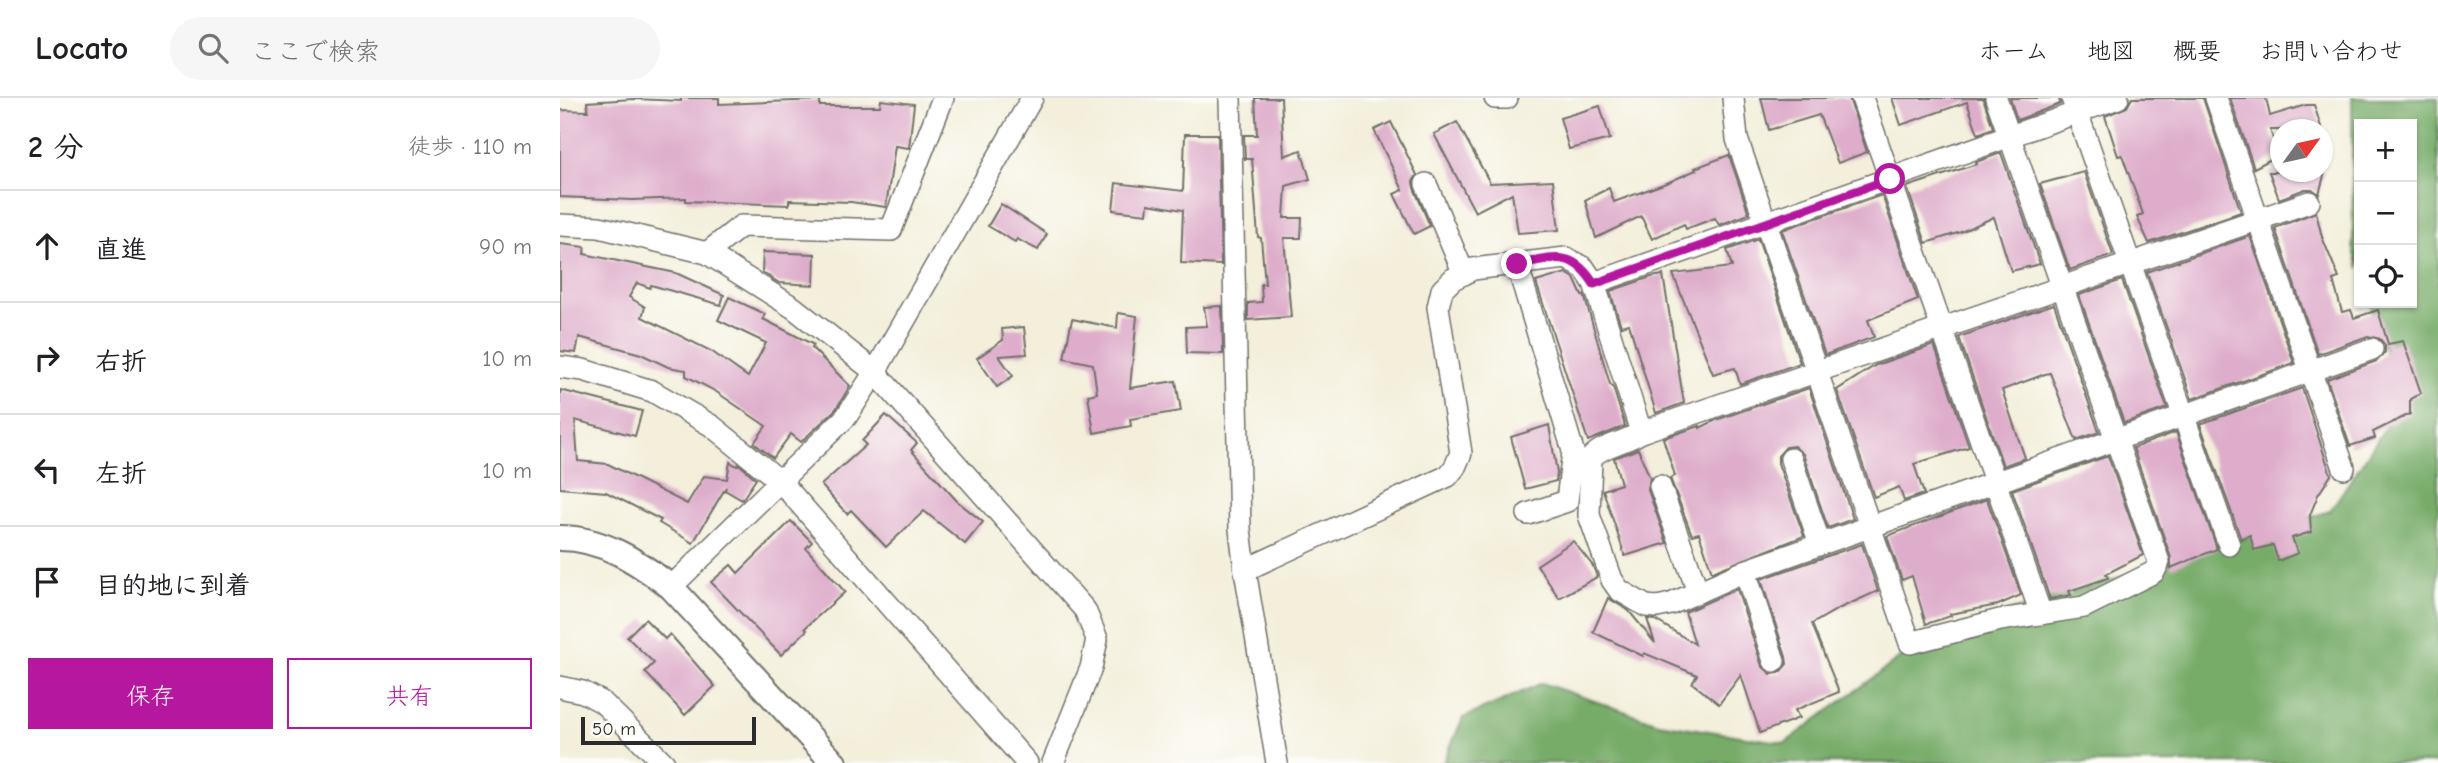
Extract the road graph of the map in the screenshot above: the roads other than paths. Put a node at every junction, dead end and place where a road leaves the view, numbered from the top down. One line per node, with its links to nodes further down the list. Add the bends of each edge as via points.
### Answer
1 (943, 98): 19 (street, via 891,230 741,226)
2 (1032, 98): 29 (street)
3 (1230, 98): 44 (street, via 1240,529)
4 (1495, 98): 5 (street)
5 (1507, 98)
6 (1733, 98): 17 (street, via 1737,139)
7 (1861, 98): 13 (street)
8 (1996, 98): 12 (street)
9 (2118, 98): 11 (street)
10 (2216, 98): 16 (street)
11 (2075, 105): 12 (street); 21 (street)
12 (2010, 136): 13 (street); 24 (street)
13 (1890, 179): 17 (street); 25 (street)
14 (1426, 184): 22 (street)
15 (2308, 202): 16 (street)
16 (2258, 220): 21 (street); 28 (street)
17 (1766, 223): 23 (street); 30 (street)
18 (560, 225): 19 (street, via 599,228)
19 (706, 253): 29 (street, via 794,307)
20 (1517, 264): 22 (street); 23 (street, via 1566,258 1584,268); 39 (street, via 1573,451 1567,501)
21 (2130, 264): 24 (street); 31 (street)
22 (1464, 274): 44 (street, via 1441,290 1438,307 1461,453 1455,467 1448,476)
23 (1594, 284): 32 (street)
24 (2062, 287): 25 (street); 33 (street)
25 (1942, 329): 30 (street); 37 (street)
26 (2372, 349): 28 (street)
27 (560, 367): 36 (street, via 652,391 712,426)
28 (2311, 370): 31 (street); 35 (street)
29 (875, 372): 36 (street, via 845,417); 54 (street, via 1085,610 1097,639 1091,668)
30 (1817, 372): 32 (street); 40 (street)
31 (2183, 416): 33 (street); 43 (street)
32 (1641, 432): 47 (street, via 1591,458 1588,515 1619,590 1646,606 1657,607)
33 (2116, 439): 37 (street); 48 (street, via 2159,562 2154,572 2084,607)
34 (1791, 459): 42 (street)
35 (2344, 467)
36 (781, 482): 46 (street); 53 (street)
37 (1995, 482): 40 (street); 48 (street)
38 (1660, 486): 47 (street)
39 (1528, 514)
40 (1870, 527): 42 (street); 48 (street, via 1910,643)
41 (560, 538): 46 (street, via 600,543 643,565)
42 (1820, 544): 45 (street)
43 (2228, 545)
44 (1245, 570): 55 (street)
45 (1745, 571): 47 (street); 49 (street)
46 (671, 587): 52 (street)
47 (1698, 592)
48 (2041, 614)
49 (1774, 661)
50 (560, 687): 51 (street, via 602,702)
51 (664, 763)
52 (834, 763)
53 (1027, 763)
54 (1053, 763)
55 (1277, 763)

